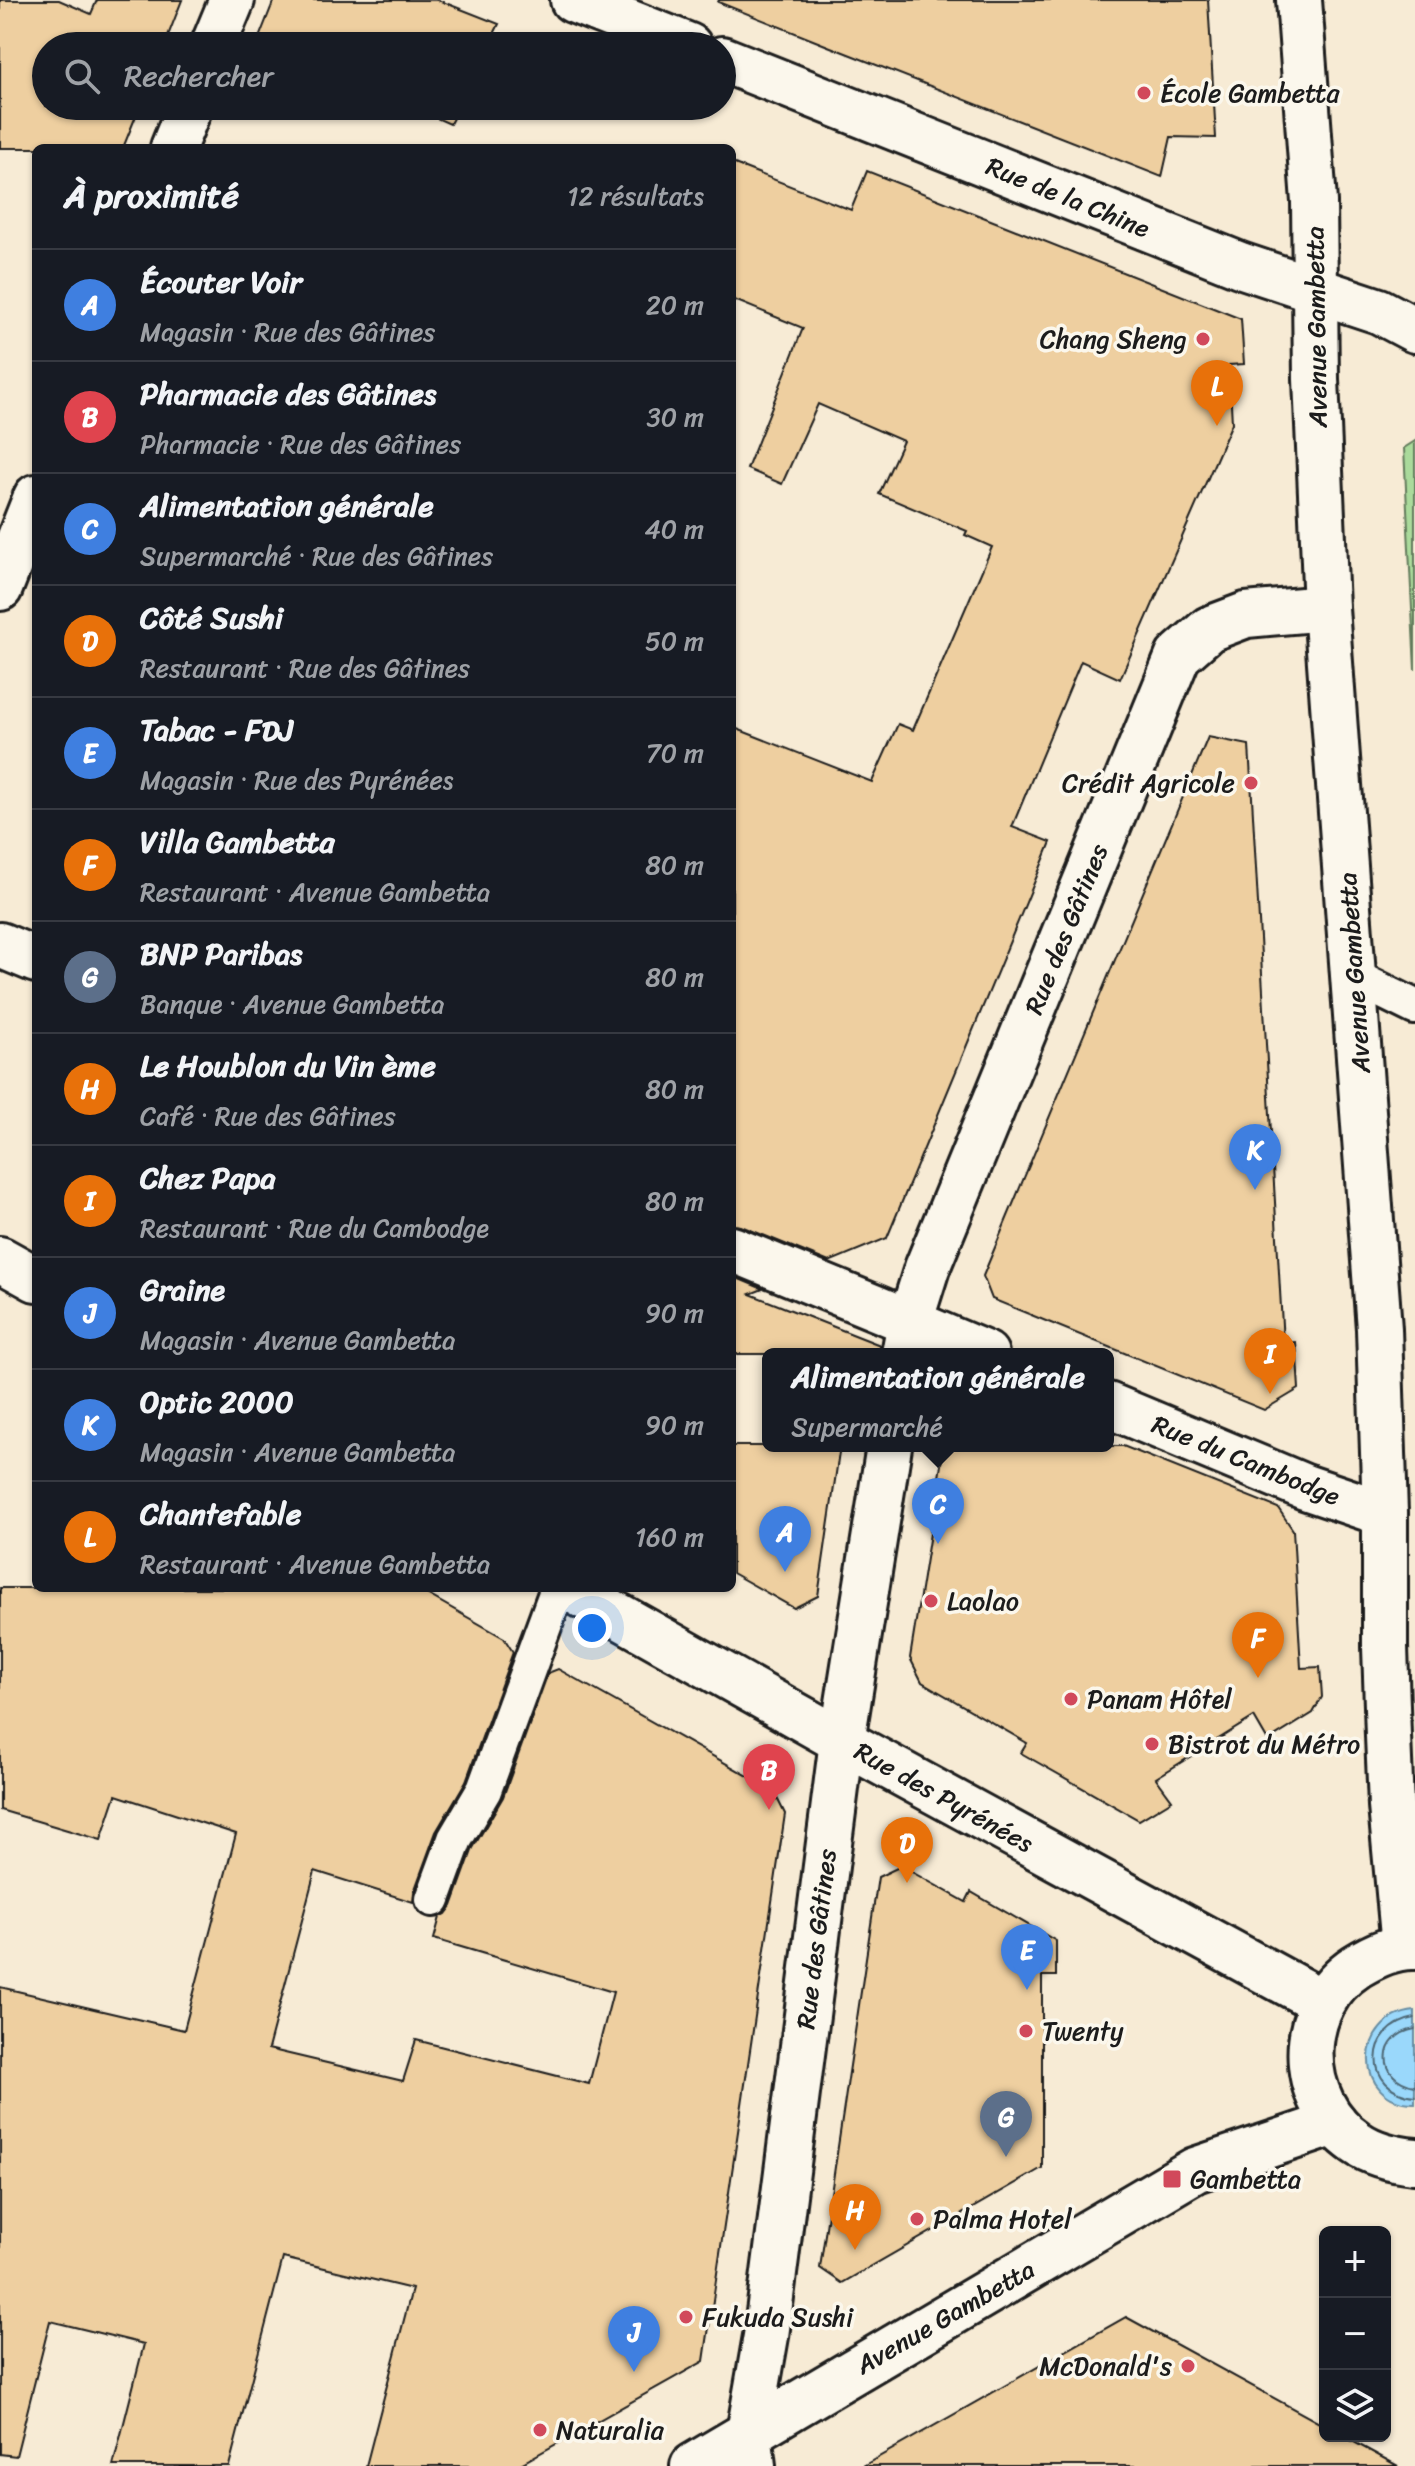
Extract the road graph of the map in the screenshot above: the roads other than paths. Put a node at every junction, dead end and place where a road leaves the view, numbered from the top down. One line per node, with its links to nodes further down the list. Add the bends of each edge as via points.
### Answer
1 (232, 0): 4 (main road)
2 (573, 0): 5 (main road)
3 (1299, 0): 9 (main road, Avenue Gambetta, via 1314,202)
4 (219, 32)
5 (654, 32)
6 (736, 65): 9 (main road, Rue de la Chine)
7 (184, 120): 8 (main road)
8 (175, 144)
9 (1313, 291): 10 (main road, Rue de la Chine, via 1379,311); 13 (main road, Avenue Gambetta)
10 (1415, 330)
11 (32, 507): 12 (main road)
12 (0, 588)
13 (1326, 608): 16 (main road, Avenue Gambetta); 21 (main road, Rue des Gâtines, via 1246,615 1209,629 1178,656 927,1268)
14 (0, 945): 15 (main road)
15 (32, 958)
16 (1354, 977): 17 (lane); 25 (main road, Avenue Gambetta, via 1379,1329)
17 (1415, 1007)
18 (736, 1251): 21 (main road)
19 (0, 1259): 20 (main road)
20 (32, 1277)
21 (907, 1338): 22 (main road)
22 (956, 1348)
23 (1114, 1407): 25 (main road, Rue du Cambodge, via 1305,1487)
24 (888, 1452): 28 (main road, Rue des Gâtines)
25 (1385, 1514): 30 (main road, Avenue Gambetta, via 1388,1750)
26 (557, 1592): 29 (lane, via 484,1790 455,1839)
27 (576, 1592): 28 (main road, Rue des Pyrénées)
28 (842, 1741): 31 (main road, Rue des Pyrénées); 34 (main road, Rue des Gâtines)
29 (433, 1899)
30 (1410, 1947): 31 (main road, via 1372,1956 1345,1974)
31 (1322, 2002): 32 (main road, via 1312,2030 1309,2064 1317,2095)
32 (1335, 2123): 33 (main road, via 1357,2144); 34 (main road, Avenue Gambetta, via 1185,2175)
33 (1415, 2161)
34 (751, 2450): 35 (main road, Avenue Gambetta)
35 (693, 2466)

